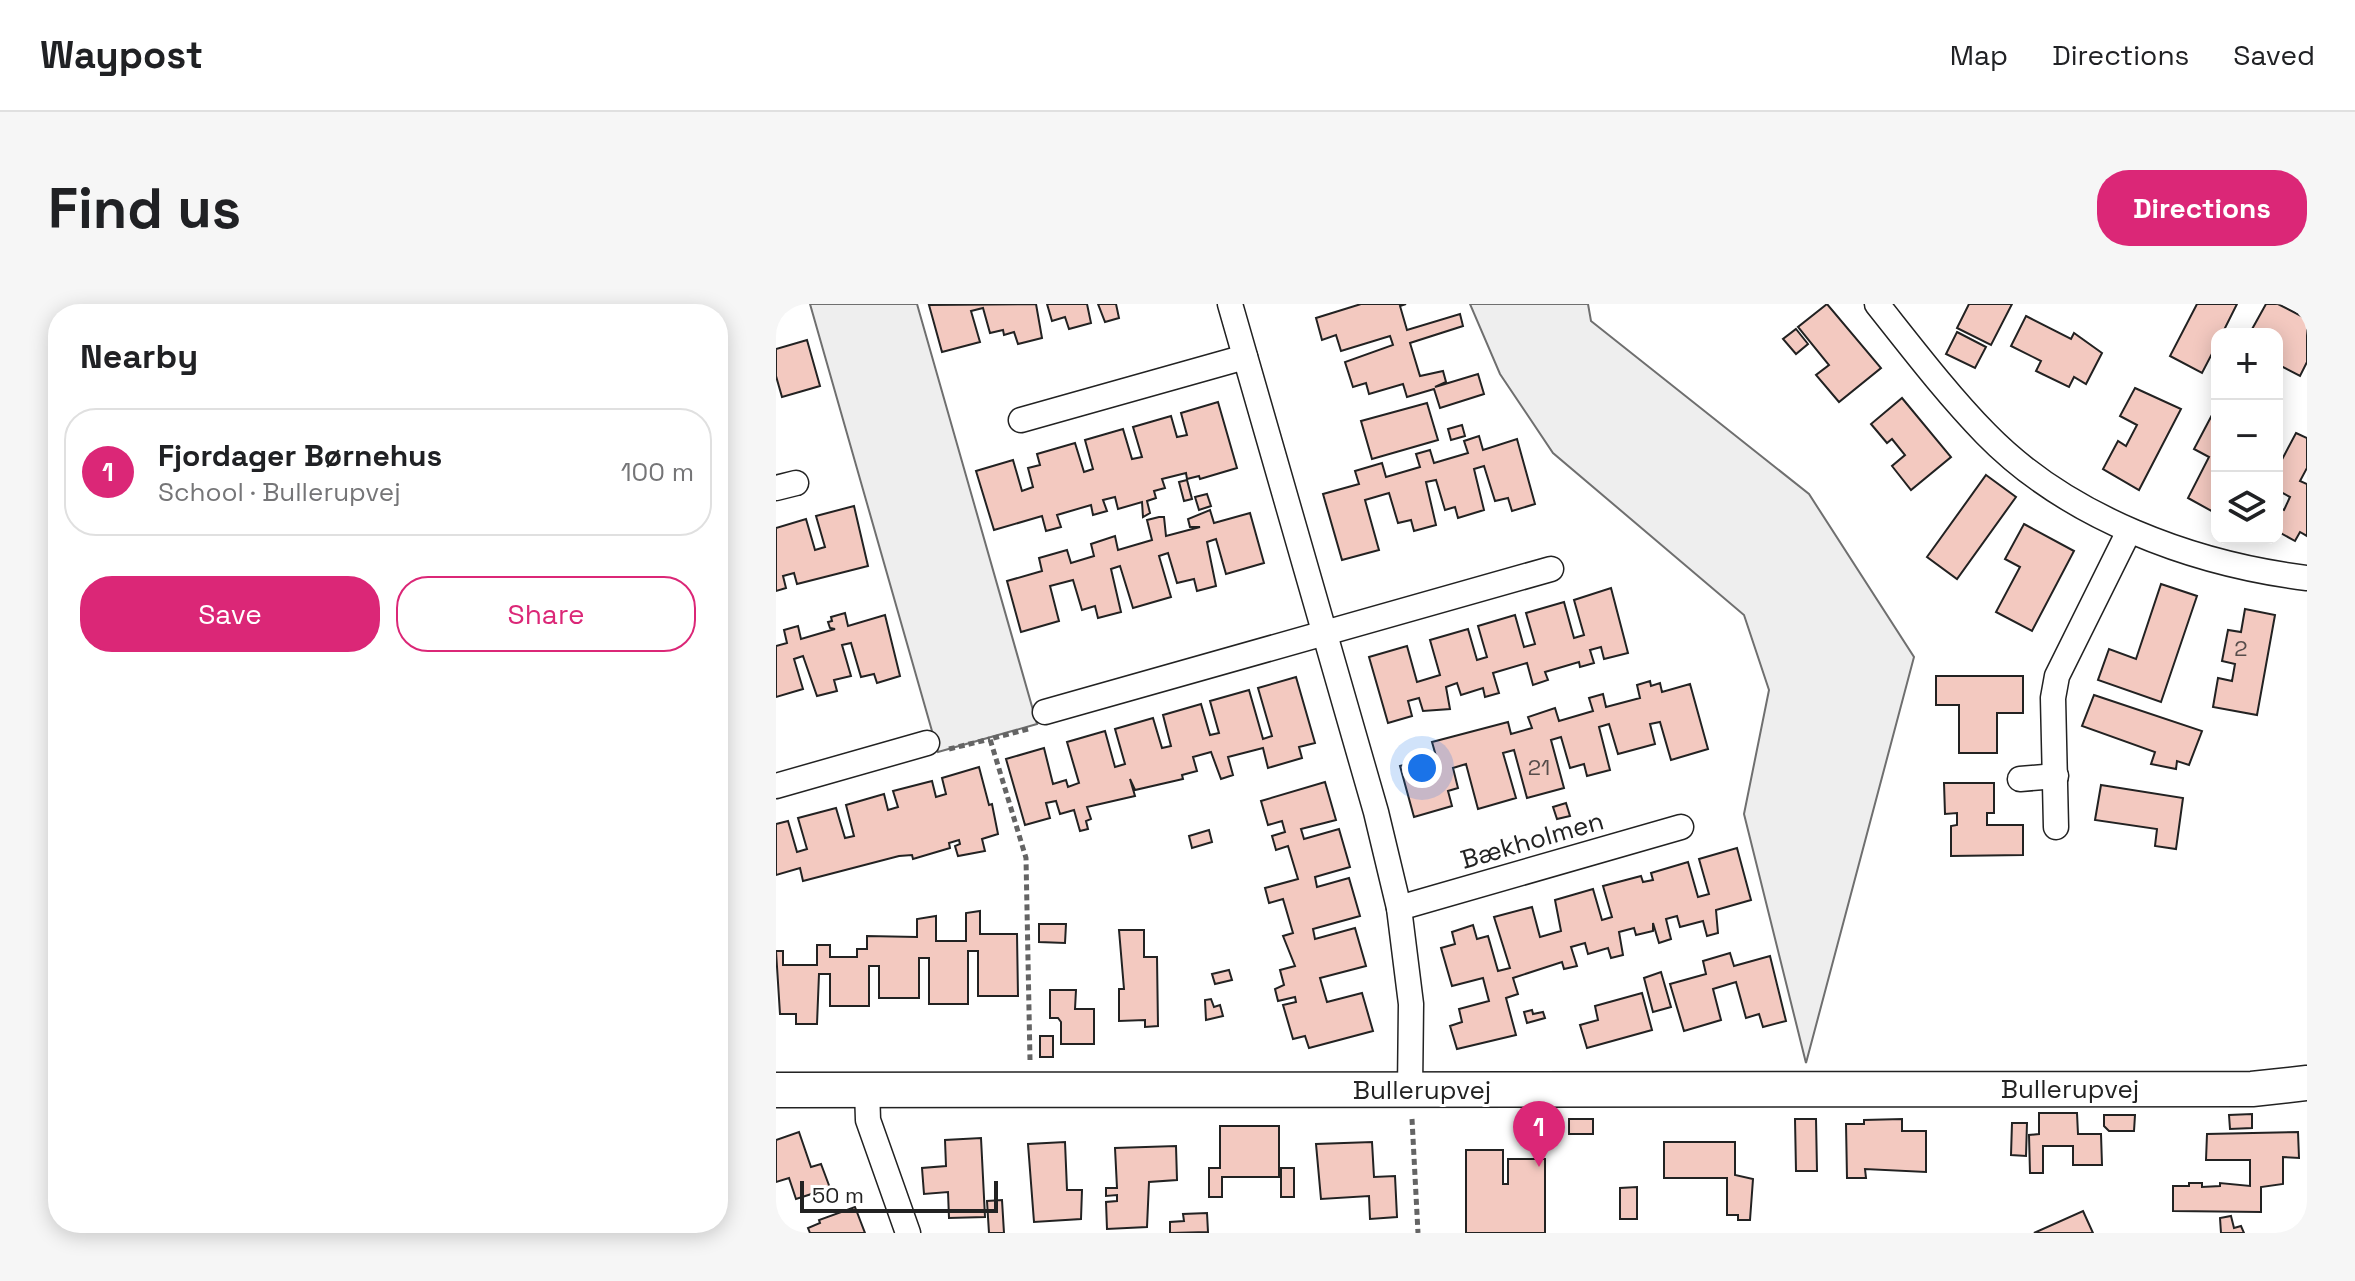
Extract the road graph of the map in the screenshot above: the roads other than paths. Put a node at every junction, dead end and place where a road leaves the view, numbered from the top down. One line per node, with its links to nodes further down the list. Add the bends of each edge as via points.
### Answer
1 (1230, 304): 3 (street)
2 (1877, 304): 5 (street, via 1987,435 2042,481)
3 (1245, 357): 4 (street); 8 (street)
4 (1021, 420)
5 (2129, 531): 7 (street, via 2207,560); 11 (street, via 2057,676)
6 (1551, 569): 8 (street)
7 (2307, 578)
8 (1325, 633): 9 (street); 16 (street)
9 (1045, 712)
10 (927, 743): 13 (street)
11 (2056, 776): 12 (street); 15 (street)
12 (2020, 779)
13 (776, 786)
14 (1681, 827): 16 (street, Bækholmen)
15 (2056, 827)
16 (1399, 908): 20 (street, via 1411,1004)
17 (2307, 1083): 20 (street, Bullerupvej, via 2252,1089)
18 (867, 1089): 19 (street, Bullerupvej); 20 (street, Bullerupvej); 21 (street, via 868,1120)
19 (776, 1090)
20 (1410, 1090)
21 (908, 1233)

